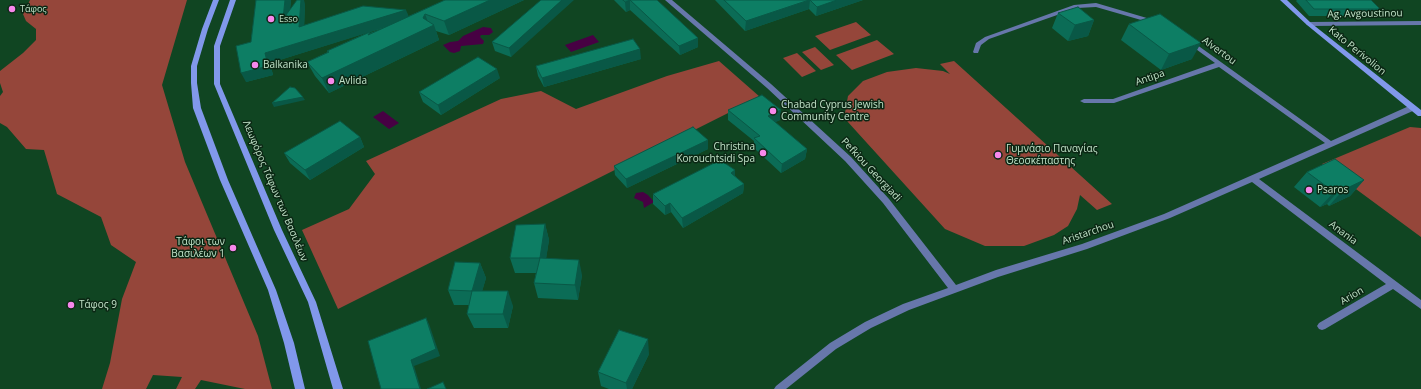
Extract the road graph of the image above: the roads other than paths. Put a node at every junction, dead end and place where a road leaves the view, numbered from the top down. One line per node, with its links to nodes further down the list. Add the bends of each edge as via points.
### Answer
1 (216, 0): 20 (main road, via 194,66 197,108 224,180 272,290)
2 (233, 0): 21 (main road, Λεωφόρος Τάφων των Βασιλέων, via 217,46 217,84 278,230 312,302)
3 (668, 0): 17 (street, Pefkiou Georgiadi, via 769,86 848,159 886,201)
4 (1283, 0): 6 (main road, Kato Perivolion)
5 (1160, 23): 9 (street, via 1096,5 1076,6 986,38 978,44)
6 (1309, 24): 7 (street, Ag. Avgoustinou); 12 (main road, Kato Perivolion)
7 (1419, 25)
8 (1182, 37): 10 (street, Alvertou)
9 (976, 52)
10 (1220, 64): 11 (street, Antipa, via 1114,101); 14 (street, Alvertou)
11 (1084, 101)
12 (1412, 108): 13 (main road, Kato Perivolion); 14 (street, Aristarchou)
13 (1421, 114)
14 (1331, 144): 15 (street, Aristarchou)
15 (1253, 178): 16 (street, Anania); 17 (street, Aristarchou, via 1167,216 1084,247)
16 (1392, 285): 18 (street, Anania); 19 (street, Arion)
17 (954, 289): 22 (street, Aristarchou, via 868,325 833,346)
18 (1421, 306)
19 (1322, 326)
20 (300, 389)
21 (338, 389)
22 (779, 389)

